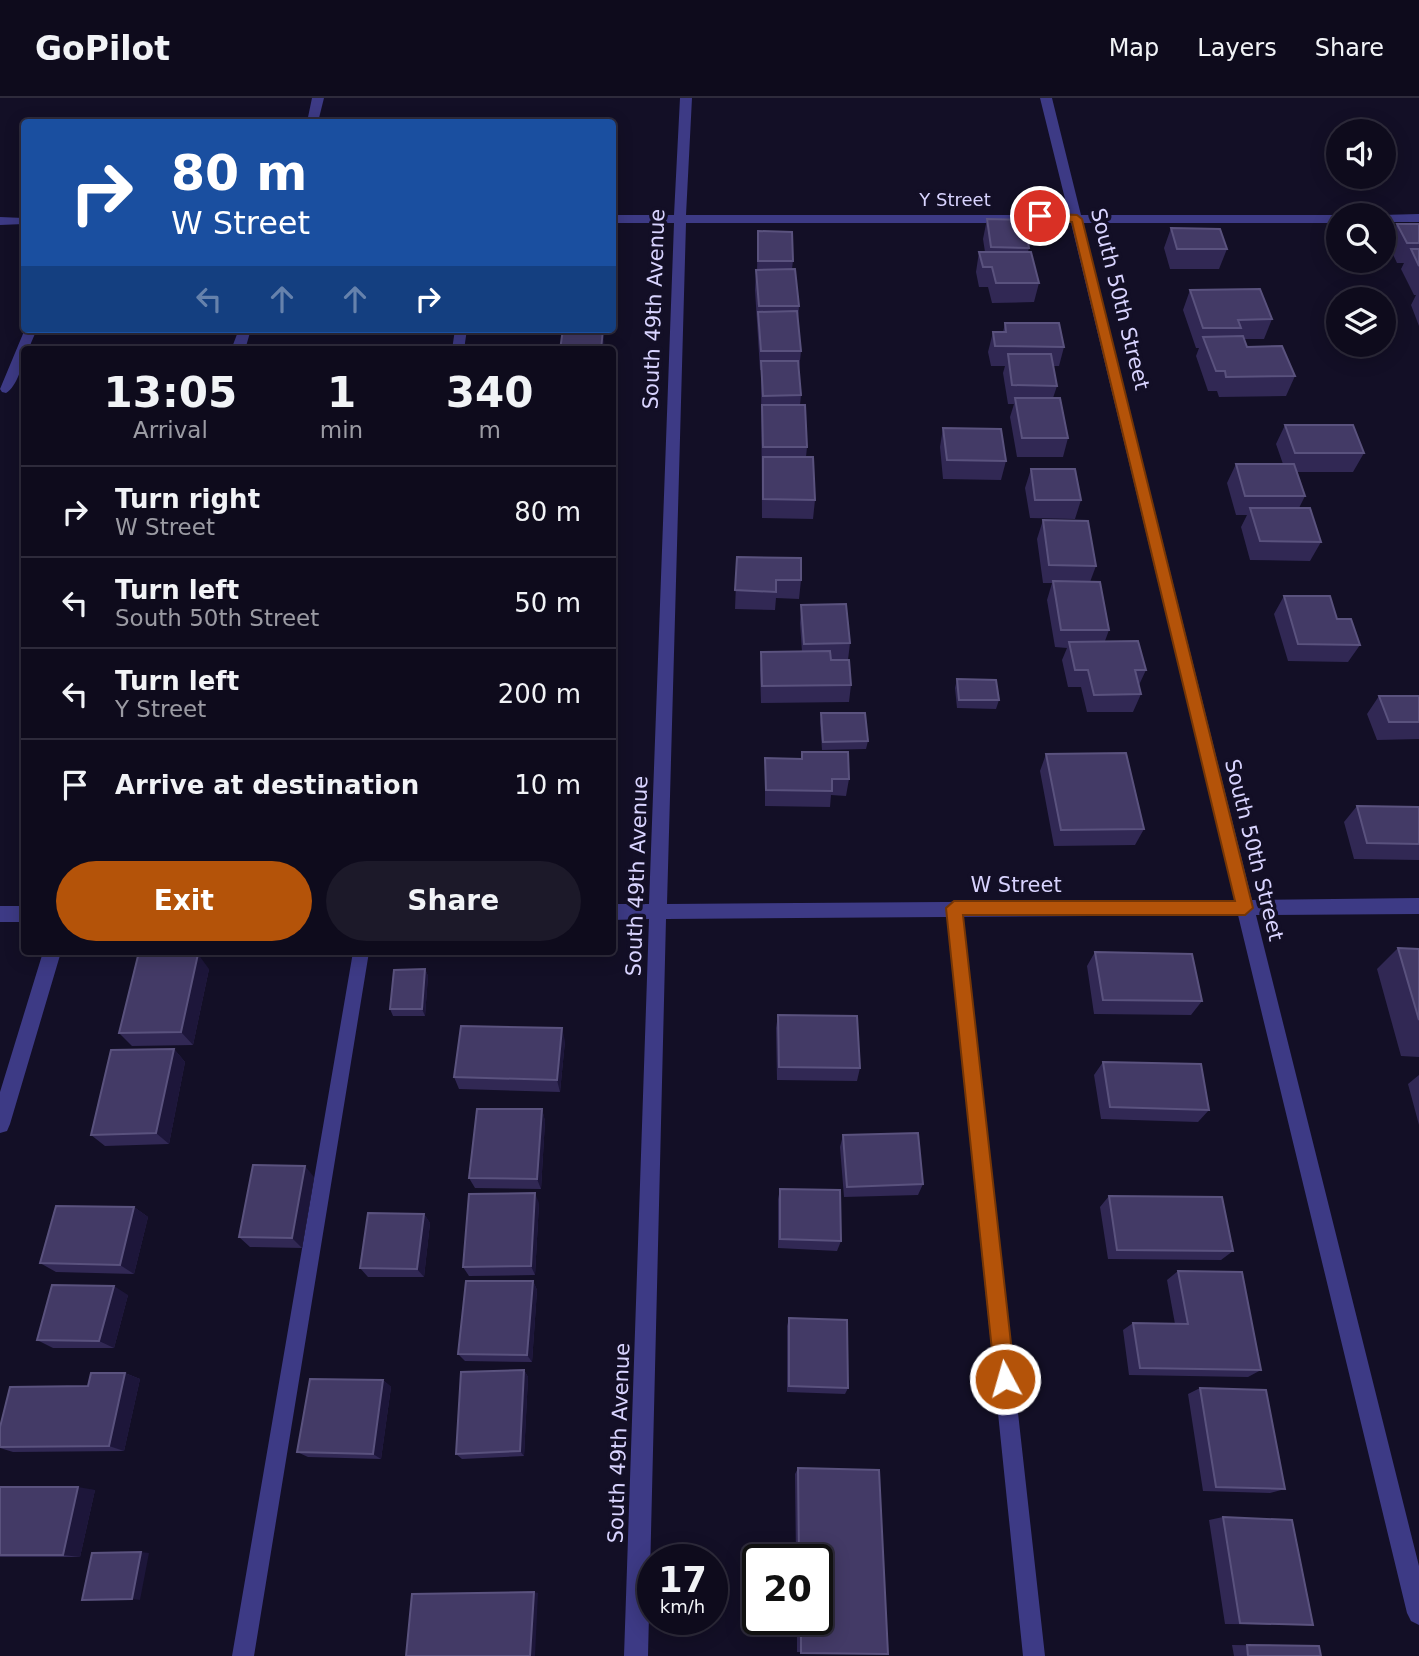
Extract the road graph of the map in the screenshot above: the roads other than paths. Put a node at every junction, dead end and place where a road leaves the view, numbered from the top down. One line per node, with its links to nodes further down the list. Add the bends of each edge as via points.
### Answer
1 (318, 98): 4 (street)
2 (687, 98): 5 (street, South 49th Avenue)
3 (1046, 98): 9 (street, South 50th Street)
4 (313, 119)
5 (680, 218): 8 (street, Y Street); 9 (street, Y Street); 19 (street, South 49th Avenue)
6 (1396, 218): 7 (street)
7 (1419, 218)
8 (616, 219)
9 (1077, 219): 10 (street, Y Street); 17 (street, South 50th Street)
10 (1326, 219)
11 (0, 221): 12 (street)
12 (21, 221)
13 (21, 353): 14 (lane)
14 (6, 389)
15 (1419, 906): 17 (street, W Street)
16 (954, 908): 17 (street, W Street); 19 (street, W Street); 28 (lane)
17 (1245, 908): 25 (street, South 50th Street)
18 (616, 912): 19 (street, W Street)
19 (659, 912): 27 (street, South 49th Avenue)
20 (21, 914): 21 (street)
21 (0, 915)
22 (51, 955): 24 (street)
23 (360, 955): 26 (lane)
24 (0, 1124)
25 (1419, 1612)
26 (243, 1656)
27 (636, 1656)
28 (1034, 1656)

